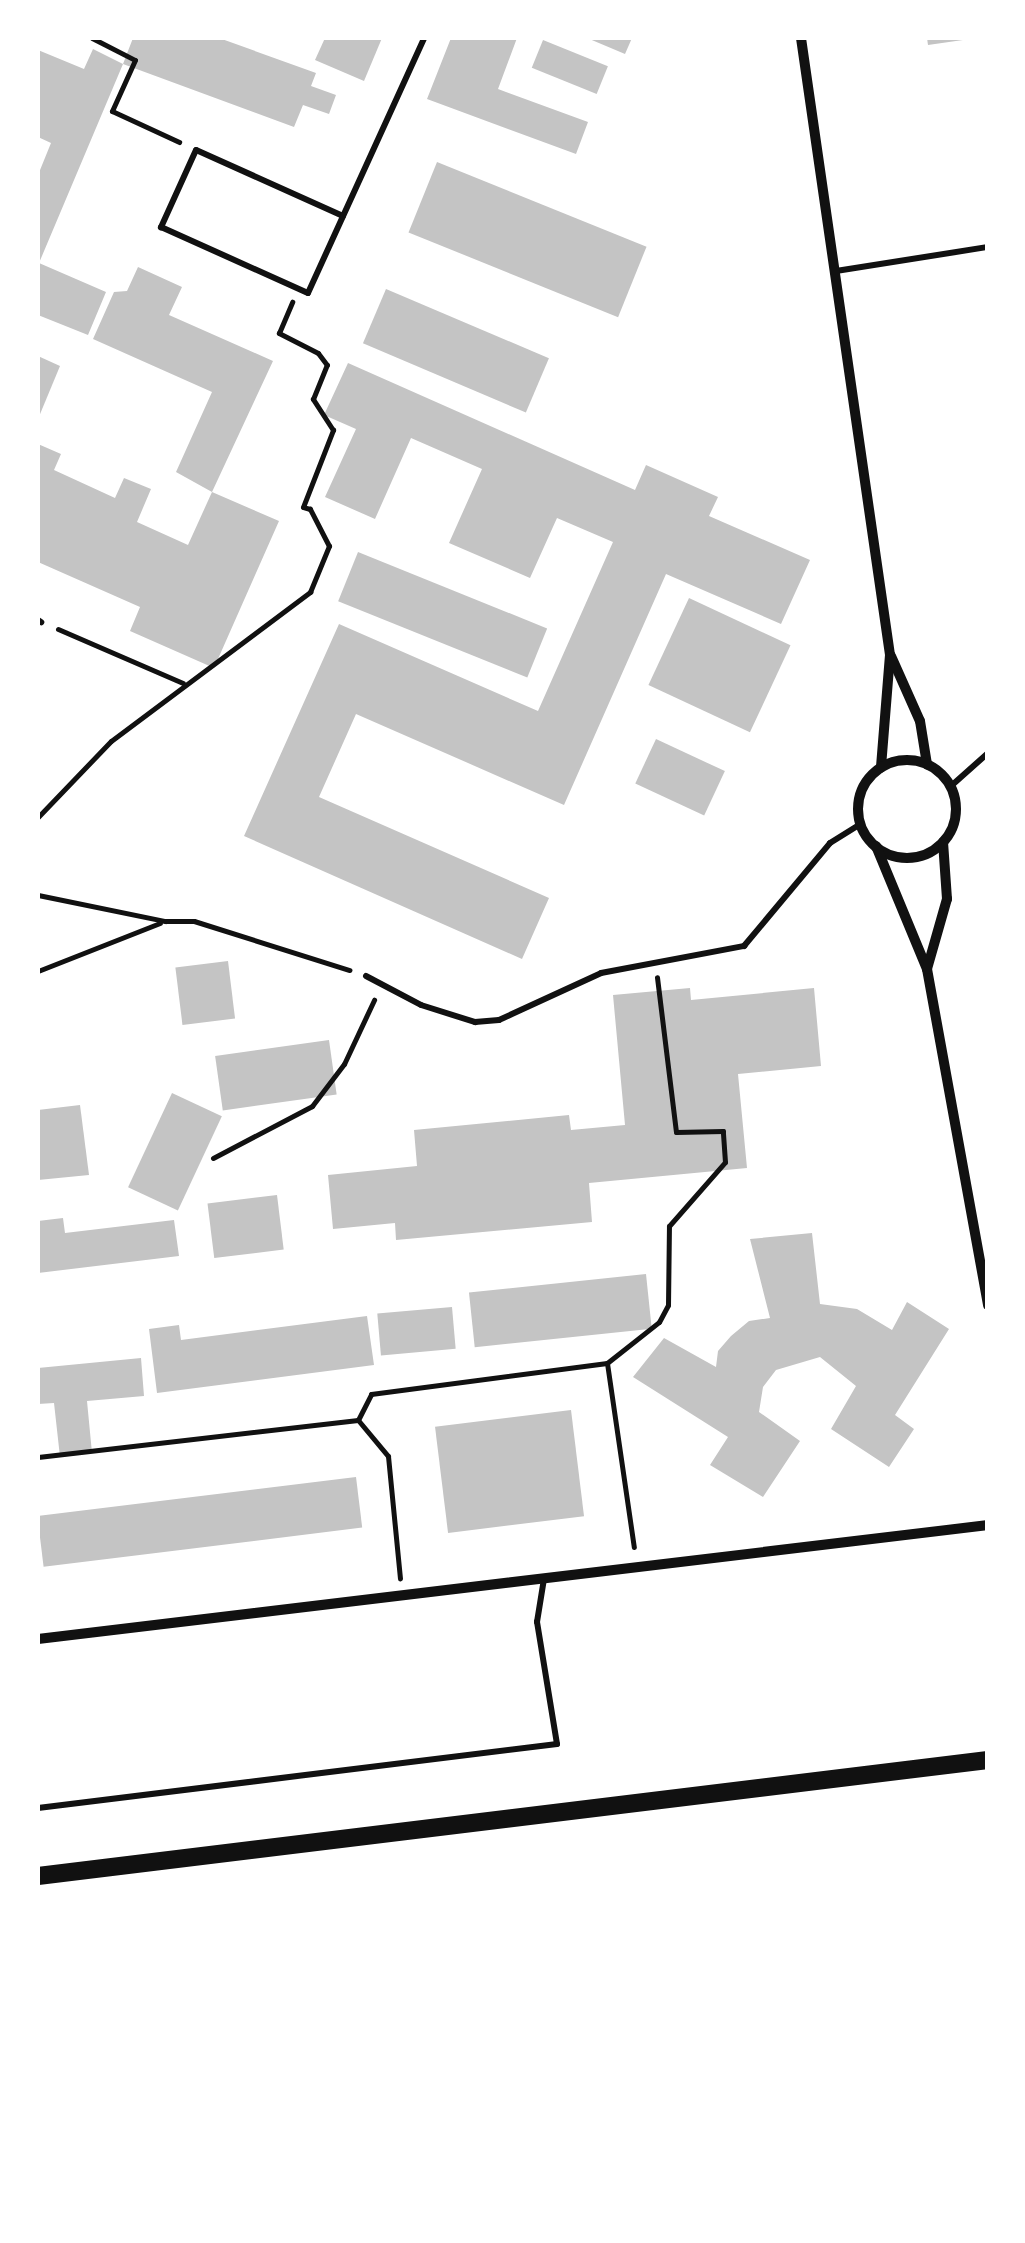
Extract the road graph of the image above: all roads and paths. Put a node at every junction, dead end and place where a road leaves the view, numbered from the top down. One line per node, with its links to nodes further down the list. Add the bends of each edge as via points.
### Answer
1 (92, 38): 4 (path, via 134,60 112,111)
2 (424, 38): 5 (lane)
3 (801, 38): 7 (street)
4 (196, 150): 5 (lane); 8 (lane, via 161,227)
5 (343, 216): 8 (lane, via 308,293)
6 (988, 247): 7 (lane)
7 (836, 271): 10 (street)
8 (298, 289): 11 (path, via 279,333 318,352 327,364 313,399 333,430 302,507 310,509 328,546 310,592)
9 (39, 621): 11 (path)
10 (890, 656): 13 (street, via 920,720); 14 (street)
11 (184, 683): 16 (path, via 111,741)
12 (988, 752): 15 (lane)
13 (926, 764): 14 (street, via 898,760); 15 (street)
14 (880, 768): 17 (street, via 863,787)
15 (951, 786): 18 (street, via 954,825)
16 (38, 817)
17 (860, 824): 19 (street); 22 (lane, via 830,843 744,946)
18 (943, 842): 19 (street, via 910,858); 23 (street, via 947,899)
19 (876, 846): 23 (street)
20 (38, 895): 21 (path)
21 (164, 921): 24 (path); 25 (path, via 194,921)
22 (655, 964): 26 (lane, via 601,973 499,1020 475,1022); 29 (path, via 676,1132 723,1131 725,1162 669,1226 668,1305 659,1322)
23 (928, 968): 28 (street)
24 (38, 971)
25 (366, 976): 26 (lane)
26 (381, 983): 27 (path, via 344,1064 312,1106)
27 (213, 1158)
28 (988, 1306)
29 (606, 1363): 30 (path, via 371,1394); 33 (path)
30 (358, 1420): 31 (path); 35 (path, via 388,1456)
31 (38, 1456)
32 (988, 1525): 33 (street)
33 (636, 1566): 34 (street)
34 (544, 1578): 35 (street); 38 (lane, via 538,1622 557,1744)
35 (401, 1595): 36 (street)
36 (38, 1639)
37 (988, 1760): 39 (street)
38 (38, 1808)
39 (38, 1876)

